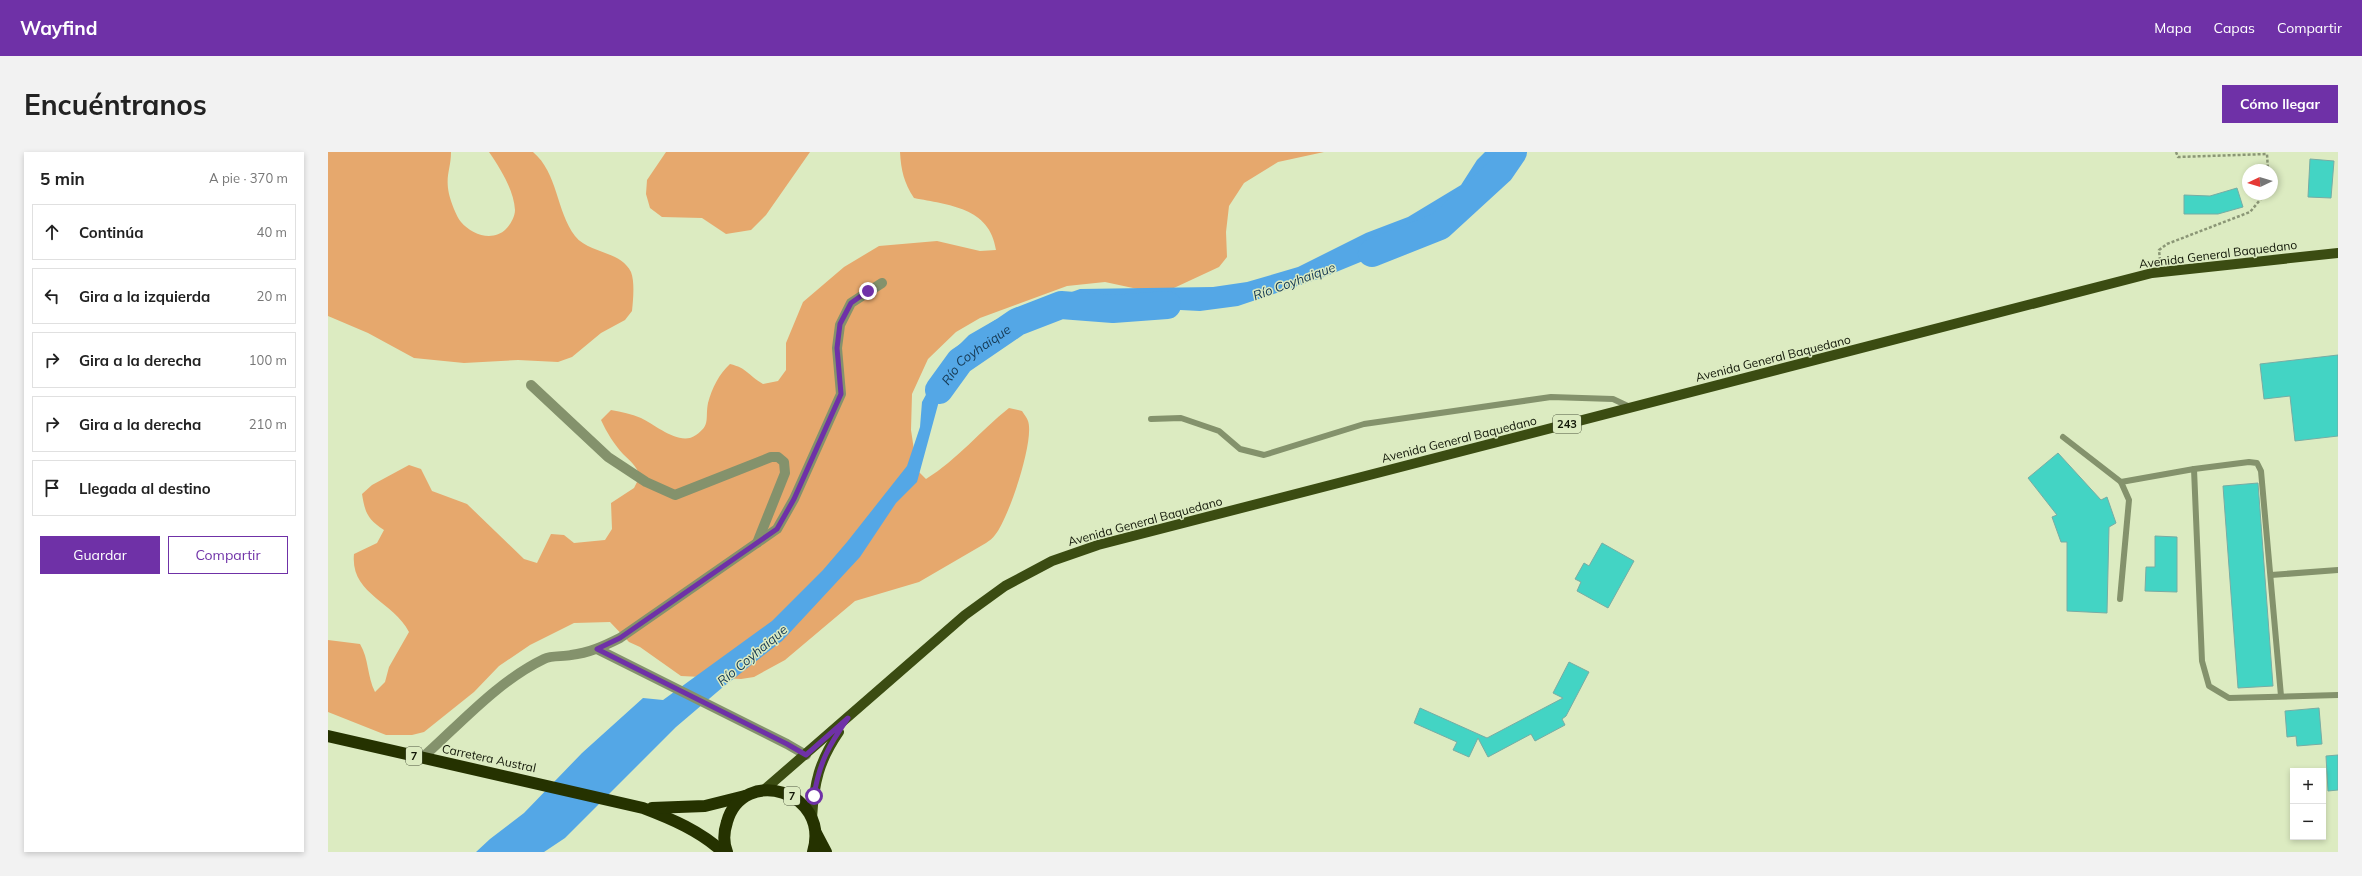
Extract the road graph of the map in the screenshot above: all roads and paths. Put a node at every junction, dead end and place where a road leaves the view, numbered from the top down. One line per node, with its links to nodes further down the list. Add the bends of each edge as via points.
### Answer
1 (2176, 152): 2 (path, via 2178,157 2267,154)
2 (2268, 164)
3 (2260, 200): 5 (path, via 2250,212 2167,244 2159,250)
4 (2338, 253): 5 (main road, Avenida General Baquedano / 243)
5 (2162, 272): 8 (main road, Avenida General Baquedano / 243)
6 (882, 283): 13 (street, via 851,303 840,324 837,348 841,394 794,499 777,529)
7 (531, 385): 13 (street, via 608,457 646,482 675,495 771,456 778,456 784,462 785,473)
8 (1632, 407): 9 (lane, via 1613,399 1551,397 1364,424 1264,455 1240,449 1219,431 1181,418); 20 (main road, Avenida General Baquedano / 243, via 1098,545 1052,561 1006,586 964,615)
9 (1150, 419)
10 (2063, 436): 12 (lane)
11 (2194, 468): 12 (lane); 15 (lane, via 2257,463 2261,471); 19 (lane, via 2202,661 2209,686 2228,698)
12 (2121, 482): 16 (lane, via 2129,500)
13 (756, 544): 17 (street, via 620,638)
14 (2338, 570): 15 (lane)
15 (2270, 575): 19 (lane)
16 (2120, 599)
17 (597, 649): 22 (street); 23 (street, via 547,658 525,668)
18 (2338, 695): 19 (lane)
19 (2281, 696)
20 (848, 718): 22 (main road, Avenida General Baquedano / 243); 27 (main road, Avenida General Baquedano / 243, via 821,762)
21 (328, 736): 23 (highway, Carretera Austral / 7)
22 (806, 755): 24 (main road, Avenida General Baquedano / 243)
23 (422, 758): 26 (highway, Carretera Austral / 7)
24 (764, 790): 25 (highway, 7); 27 (highway, 7, via 774,790 793,796 808,809)
25 (750, 795): 26 (highway, Carretera Austral / 7, via 705,806); 30 (highway, via 734,808 728,817 724,838)
26 (643, 808): 29 (highway, Carretera Austral / 7, via 677,821)
27 (812, 818): 28 (highway, 7)
28 (816, 832): 31 (highway); 32 (highway, 7)
29 (723, 852)
30 (727, 852)
31 (813, 852)
32 (826, 852)

